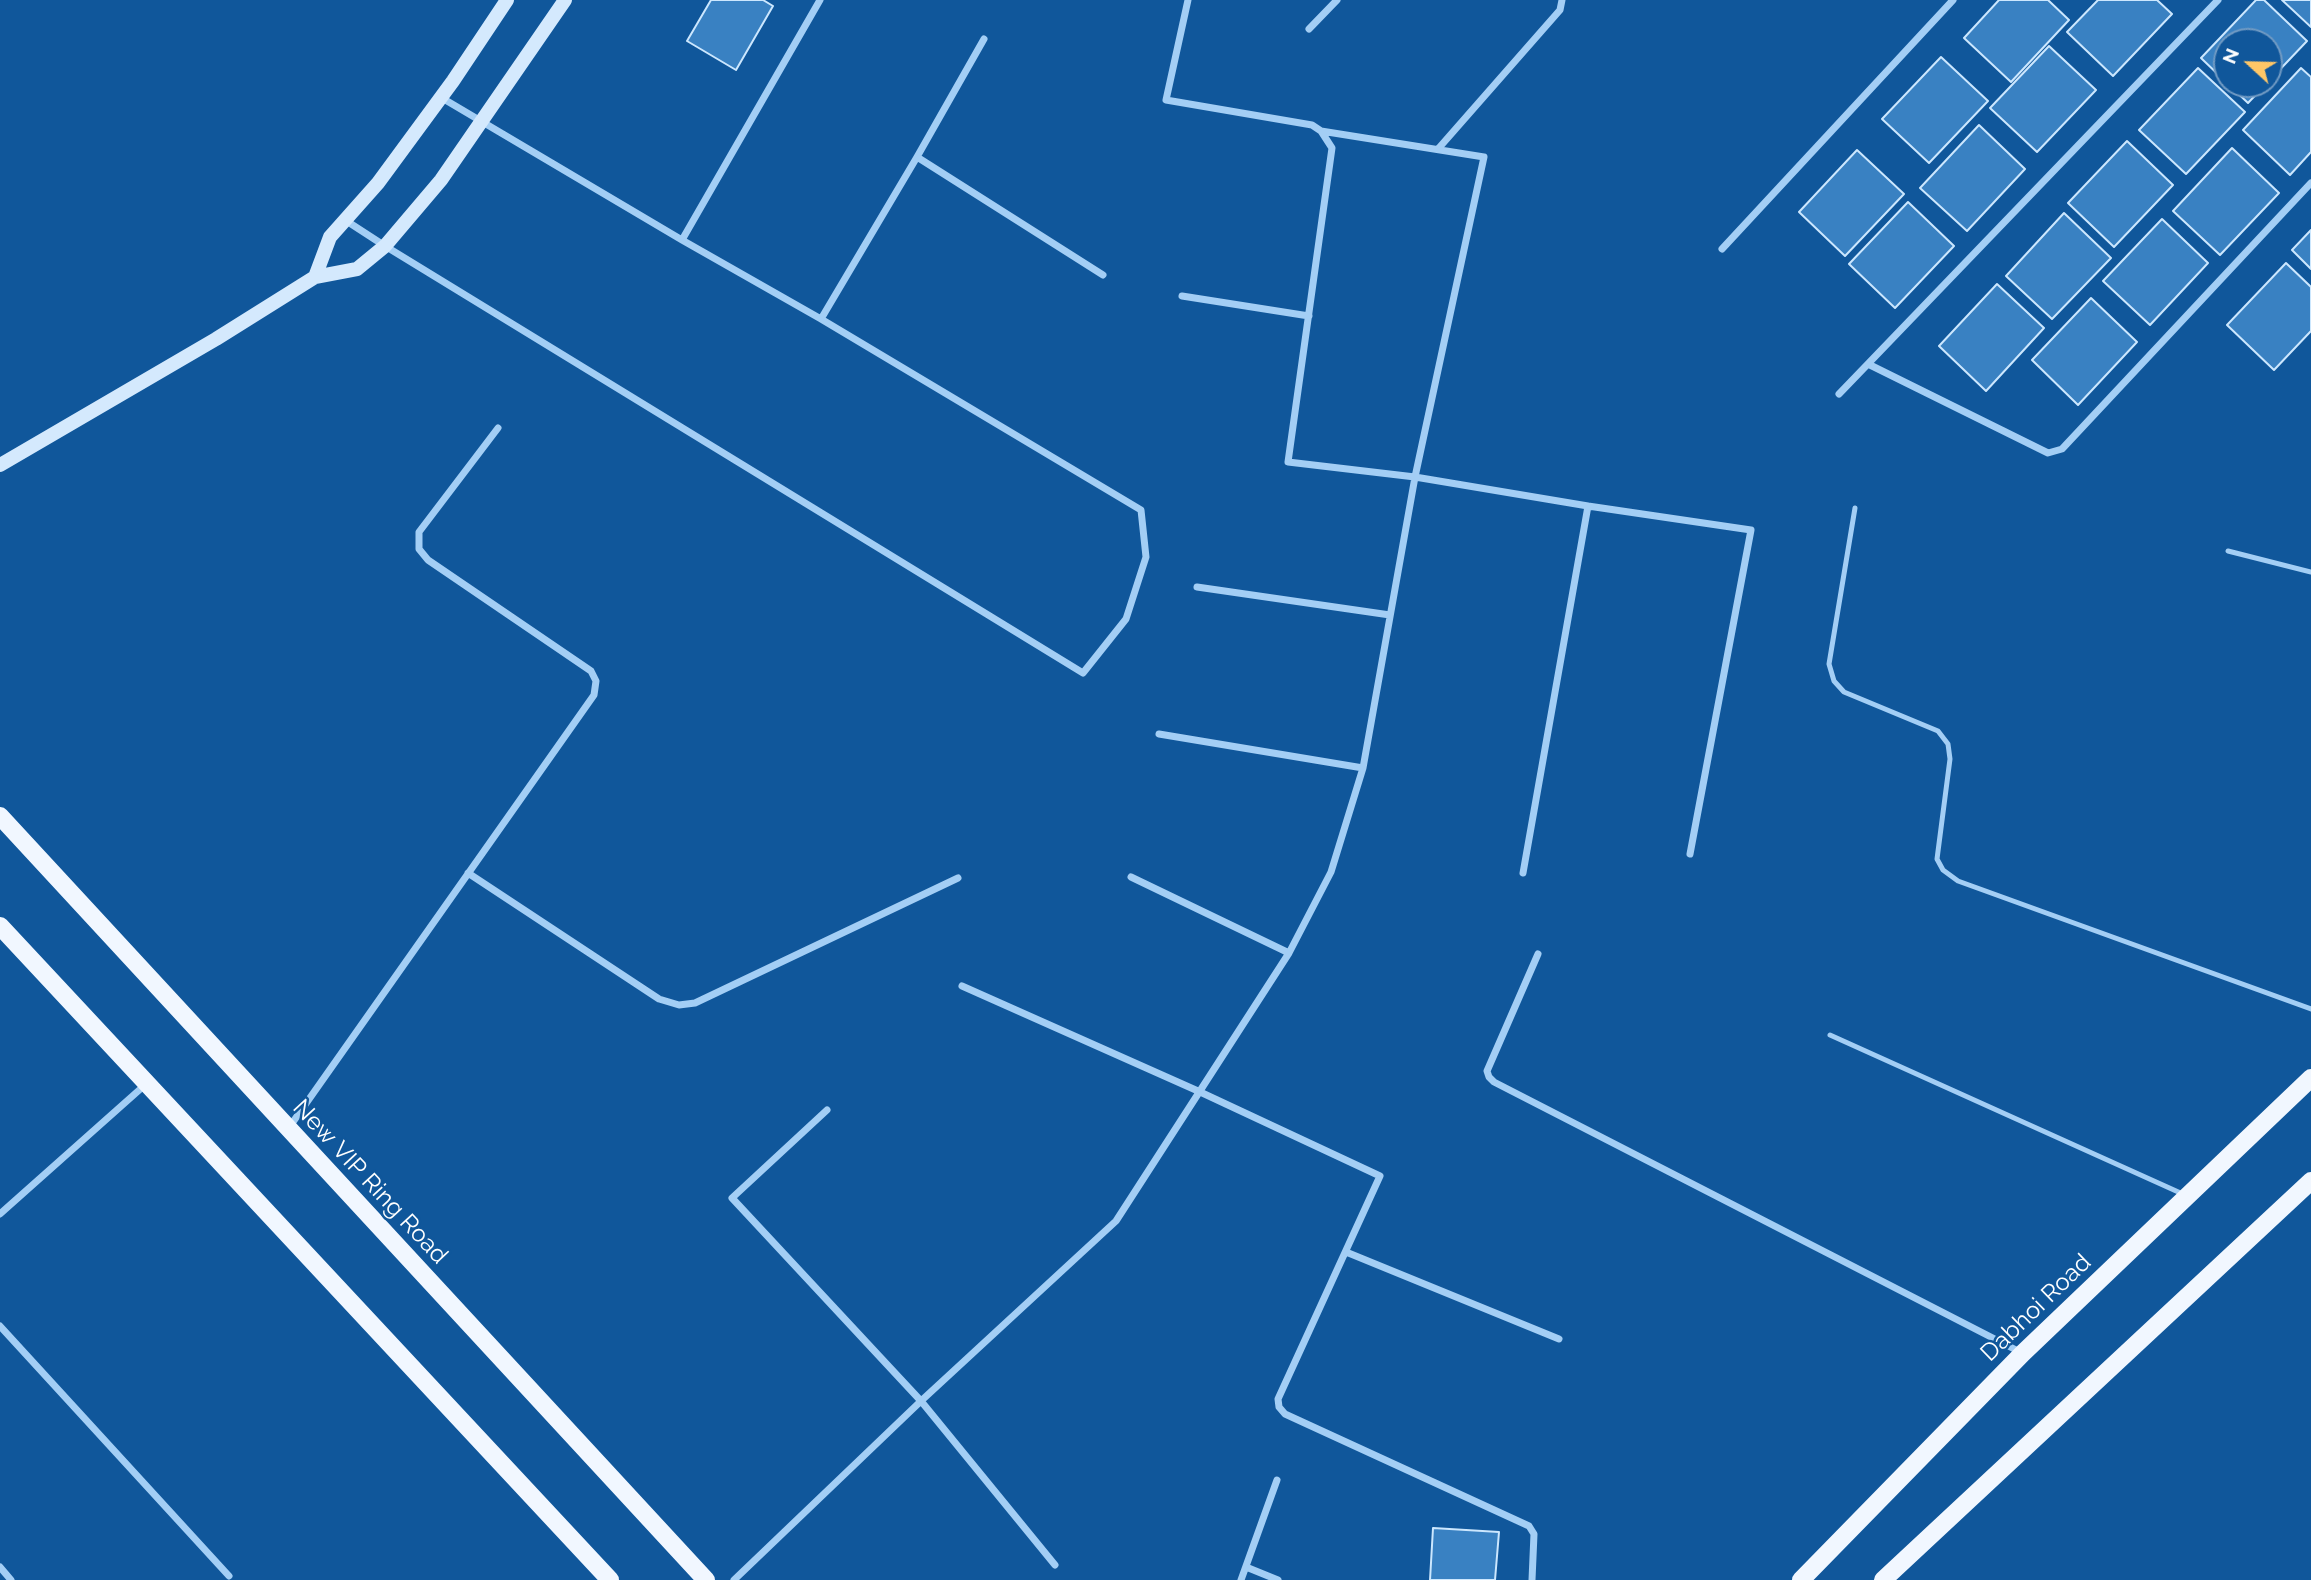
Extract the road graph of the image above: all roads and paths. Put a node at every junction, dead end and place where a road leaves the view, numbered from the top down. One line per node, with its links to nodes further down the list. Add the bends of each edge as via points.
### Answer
1 (507, 0): 11 (street)
2 (565, 0): 12 (street)
3 (820, 0): 18 (street)
4 (1188, 0): 13 (street, via 1166,100 1312,125)
5 (1337, 0): 9 (street)
6 (1562, 0): 14 (street, via 1560,10)
7 (1953, 0): 20 (street)
8 (2218, 0): 26 (street)
9 (1309, 29)
10 (984, 39): 15 (street)
11 (441, 97): 12 (street); 17 (street, via 378,183)
12 (480, 121): 18 (street); 19 (street, via 441,180)
13 (1321, 131): 14 (street); 24 (street, via 1332,148)
14 (1438, 149): 30 (street, via 1484,157)
15 (917, 157): 21 (street); 25 (street)
16 (2311, 183): 26 (street, via 2054,453)
17 (345, 219): 19 (street); 22 (street, via 330,237)
18 (682, 240): 25 (street)
19 (385, 246): 22 (street, via 357,269); 25 (street, via 1083,673 1126,620 1146,557 1141,510)
20 (1722, 249)
21 (1103, 275)
22 (315, 276): 29 (street)
23 (1182, 296): 24 (street)
24 (1309, 316): 30 (street, via 1288,462)
25 (821, 319)
26 (1868, 364): 27 (street)
27 (1839, 394)
28 (498, 428): 41 (street, via 419,532 419,549 428,560 591,671 596,681 594,695)
29 (0, 465)
30 (1415, 477): 31 (street); 36 (street)
31 (1588, 506): 40 (street, via 1751,530); 42 (street)
32 (1855, 508): 49 (lane, via 1829,664 1834,681 1844,692 1938,731 1948,744 1937,859 1942,870 1958,881)
33 (2228, 551): 34 (lane)
34 (2311, 572)
35 (1197, 587): 36 (street)
36 (1390, 615): 38 (street)
37 (1159, 734): 38 (street)
38 (1363, 768): 46 (street, via 1331,872)
39 (0, 816): 55 (main road, New VIP Ring Road)
40 (1690, 854)
41 (468, 873): 44 (street, via 659,999 679,1004 695,1003); 55 (street)
42 (1523, 873)
43 (1131, 877): 46 (street)
44 (958, 878)
45 (0, 926): 52 (main road)
46 (1289, 953): 53 (street)
47 (1538, 954): 62 (street, via 1487,1071 1494,1082)
48 (962, 986): 53 (street)
49 (2311, 1009)
50 (1830, 1035): 57 (lane)
51 (2311, 1078): 57 (main road, Dabhoi Road)
52 (147, 1083): 58 (street); 70 (main road)
53 (1198, 1091): 59 (street, via 1380,1176); 63 (street, via 1116,1221)
54 (827, 1110): 63 (street, via 732,1198)
55 (288, 1129): 71 (main road, New VIP Ring Road)
56 (2311, 1181): 77 (main road)
57 (2188, 1196): 62 (main road, Dabhoi Road)
58 (0, 1214)
59 (1346, 1252): 61 (street); 75 (street, via 1278,1399 1279,1407 1285,1414 1529,1525 1534,1534)
60 (0, 1326): 68 (street)
61 (1559, 1339)
62 (2023, 1353): 76 (main road, Dabhoi Road)
63 (920, 1401): 65 (street); 72 (street)
64 (1277, 1480): 67 (street)
65 (1055, 1565)
66 (0, 1567): 69 (street)
67 (1246, 1567): 73 (street); 74 (street)
68 (229, 1576)
69 (11, 1580)
70 (610, 1580)
71 (706, 1580)
72 (734, 1580)
73 (1241, 1580)
74 (1278, 1580)
75 (1532, 1580)
76 (1801, 1580)
77 (1884, 1580)

